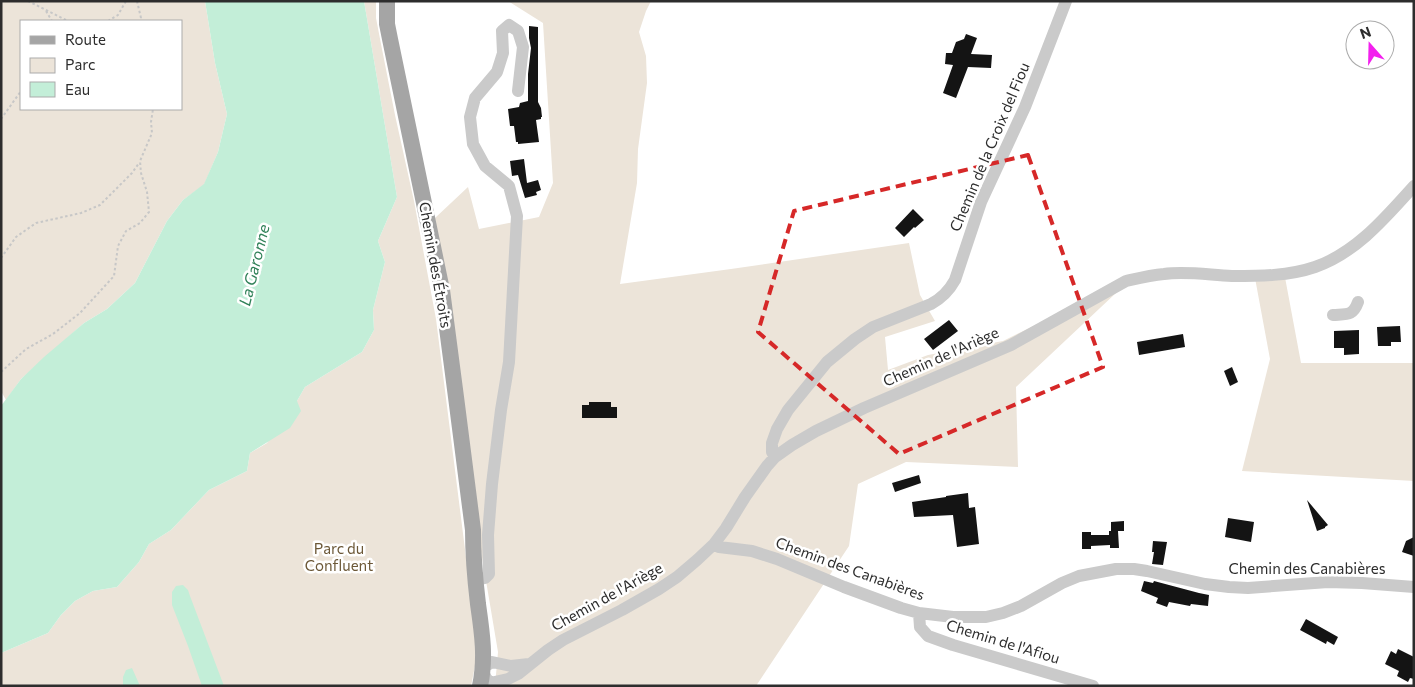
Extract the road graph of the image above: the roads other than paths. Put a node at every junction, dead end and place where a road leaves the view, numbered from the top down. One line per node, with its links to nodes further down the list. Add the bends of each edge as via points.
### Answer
1 (387, 1): 9 (main road, Chemin des Étroits, via 387,24 442,290)
2 (1066, 1): 7 (street, Chemin de la Croix del Fiou, via 1025,107 981,202 949,290 931,304 873,327 826,362 777,429 772,443)
3 (518, 90): 9 (street, via 523,47 518,31 509,25 502,31 503,53 497,72 475,98 470,117 473,144 485,166 509,186 518,216 509,362 492,484 488,574)
4 (1414, 186): 7 (street, Chemin de l'Ariège, via 1361,241 1324,264 1281,274 1165,273 1126,281 1011,345 864,408 816,431)
5 (1358, 302): 6 (street, via 1350,314)
6 (1333, 315)
7 (775, 457): 8 (street, Chemin de l'Ariège)
8 (714, 544): 11 (street, Chemin des Canabières, via 776,559); 12 (street, Chemin de l'Ariège, via 659,589 563,640)
9 (479, 579): 14 (main road, Chemin des Étroits, via 491,627)
10 (1414, 587): 11 (street, Chemin des Canabières, via 1328,582 1230,587 1147,571 1116,569 1062,583 1004,613 986,617)
11 (919, 613): 16 (street, Chemin de l'Afiou, via 920,627 928,636)
12 (529, 664): 13 (street, Chemin de l'Ariège); 15 (street, Chemin de l'Ariège)
13 (511, 666): 14 (street, Chemin de l'Ariège); 15 (street)
14 (487, 677): 15 (street, Chemin de l'Ariège)
15 (508, 682)
16 (1074, 683): 17 (street, Chemin de l'Afiou)
17 (1093, 686)

